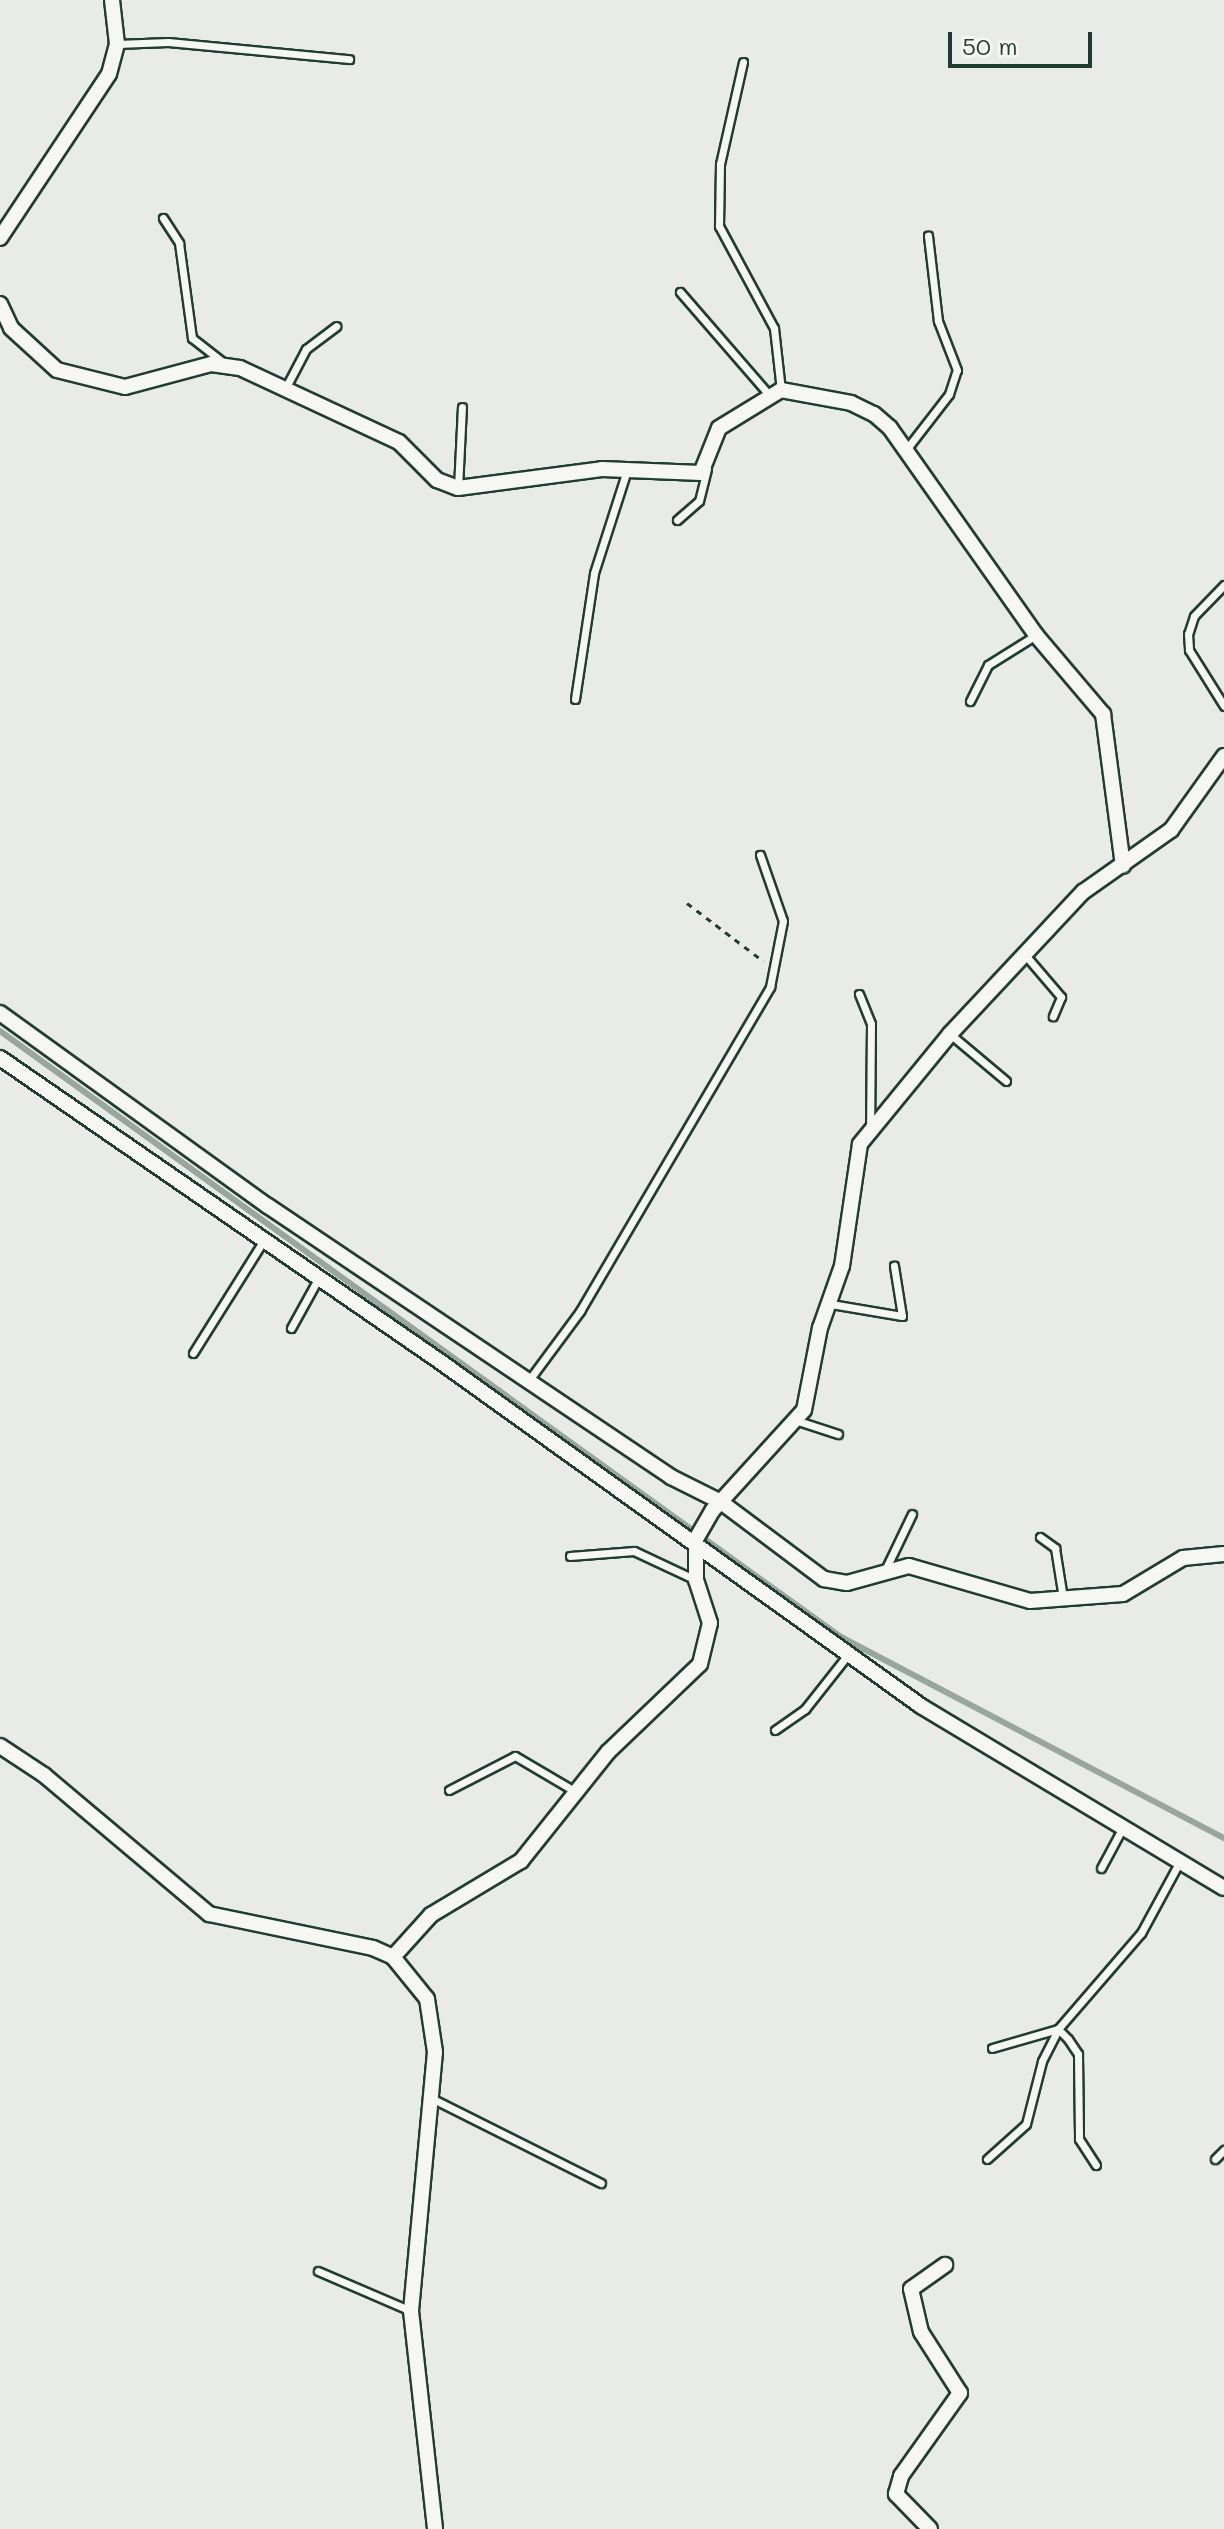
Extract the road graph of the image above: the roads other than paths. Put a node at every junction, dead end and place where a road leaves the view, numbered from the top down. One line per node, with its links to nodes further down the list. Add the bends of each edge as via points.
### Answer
1 (112, 0): 2 (street)
2 (117, 44): 3 (lane, via 168,42); 7 (street, via 101,90 7,220)
3 (349, 59)
4 (743, 62): 13 (lane, via 720,164 719,226 774,328)
5 (163, 218): 11 (lane, via 179,243 192,338)
6 (928, 236): 15 (lane, via 938,321 957,370 949,394)
7 (0, 238)
8 (680, 292): 13 (lane)
9 (0, 304): 11 (street, via 32,352 89,382 150,384)
10 (336, 326): 12 (lane, via 306,349)
11 (227, 364): 12 (street)
12 (286, 387): 18 (street, via 399,442 437,480)
13 (775, 393): 15 (street, via 874,414); 16 (street, via 719,428)
14 (462, 407): 18 (lane)
15 (905, 451): 21 (street)
16 (708, 466): 17 (street, via 693,475); 19 (lane, via 699,501)
17 (627, 470): 18 (street); 22 (lane, via 594,573)
18 (458, 488)
19 (677, 520)
20 (1224, 585): 24 (lane, via 1194,616 1188,634 1189,650)
21 (1036, 635): 23 (lane, via 988,665); 27 (street, via 1103,714)
22 (575, 699)
23 (970, 701)
24 (1224, 706)
25 (1224, 756): 27 (street, via 1171,830)
26 (760, 855): 42 (lane, via 783,921 775,971 708,1100 580,1311)
27 (1123, 866): 28 (street, via 1083,892)
28 (1026, 956): 31 (lane, via 1061,997); 32 (street)
29 (859, 994): 35 (lane, via 871,1024)
30 (0, 1013): 42 (street, via 268,1206)
31 (1053, 1016)
32 (950, 1034): 34 (lane); 35 (street)
33 (0, 1058): 36 (street)
34 (1006, 1081)
35 (870, 1129): 39 (street, via 855,1164)
36 (264, 1240): 38 (street); 41 (lane)
37 (894, 1266): 39 (lane, via 902,1316)
38 (319, 1277): 40 (lane); 48 (street)
39 (831, 1304): 43 (street)
40 (291, 1328)
41 (193, 1353)
42 (529, 1380): 45 (street)
43 (798, 1421): 44 (lane); 45 (street)
44 (838, 1434)
45 (717, 1506): 48 (street); 51 (street, via 824,1579 847,1583)
46 (912, 1514): 51 (lane)
47 (1040, 1537): 53 (lane, via 1055,1548)
48 (696, 1544): 52 (street); 54 (street)
49 (1224, 1554): 53 (street, via 1183,1558 1123,1594)
50 (570, 1556): 52 (lane, via 634,1551)
51 (885, 1570): 53 (street, via 924,1569 1010,1599)
52 (696, 1580): 58 (street, via 710,1623 700,1664 620,1739)
53 (1063, 1598)
54 (854, 1654): 55 (lane, via 805,1709); 59 (street, via 921,1706)
55 (775, 1730)
56 (0, 1746): 63 (street, via 44,1775 209,1914)
57 (449, 1790): 58 (lane, via 515,1756)
58 (576, 1792): 63 (street, via 510,1871 431,1915)
59 (1122, 1829): 60 (street); 61 (lane)
60 (1179, 1863): 62 (street); 64 (lane, via 1141,1933)
61 (1101, 1868)
62 (1224, 1888)
63 (393, 1957): 66 (street, via 427,1999 434,2026)
64 (1058, 2029): 65 (lane); 68 (lane, via 1042,2061 1026,2124); 70 (lane, via 1078,2054 1076,2125)
65 (992, 2048)
66 (431, 2098): 71 (lane); 74 (street)
67 (1224, 2150): 69 (lane)
68 (987, 2159)
69 (1215, 2159)
70 (1096, 2165)
71 (601, 2183)
72 (945, 2265): 76 (street, via 911,2289 921,2332 960,2393 901,2476 896,2494)
73 (318, 2271): 74 (lane)
74 (411, 2311): 75 (street)
75 (435, 2529)
76 (930, 2529)

